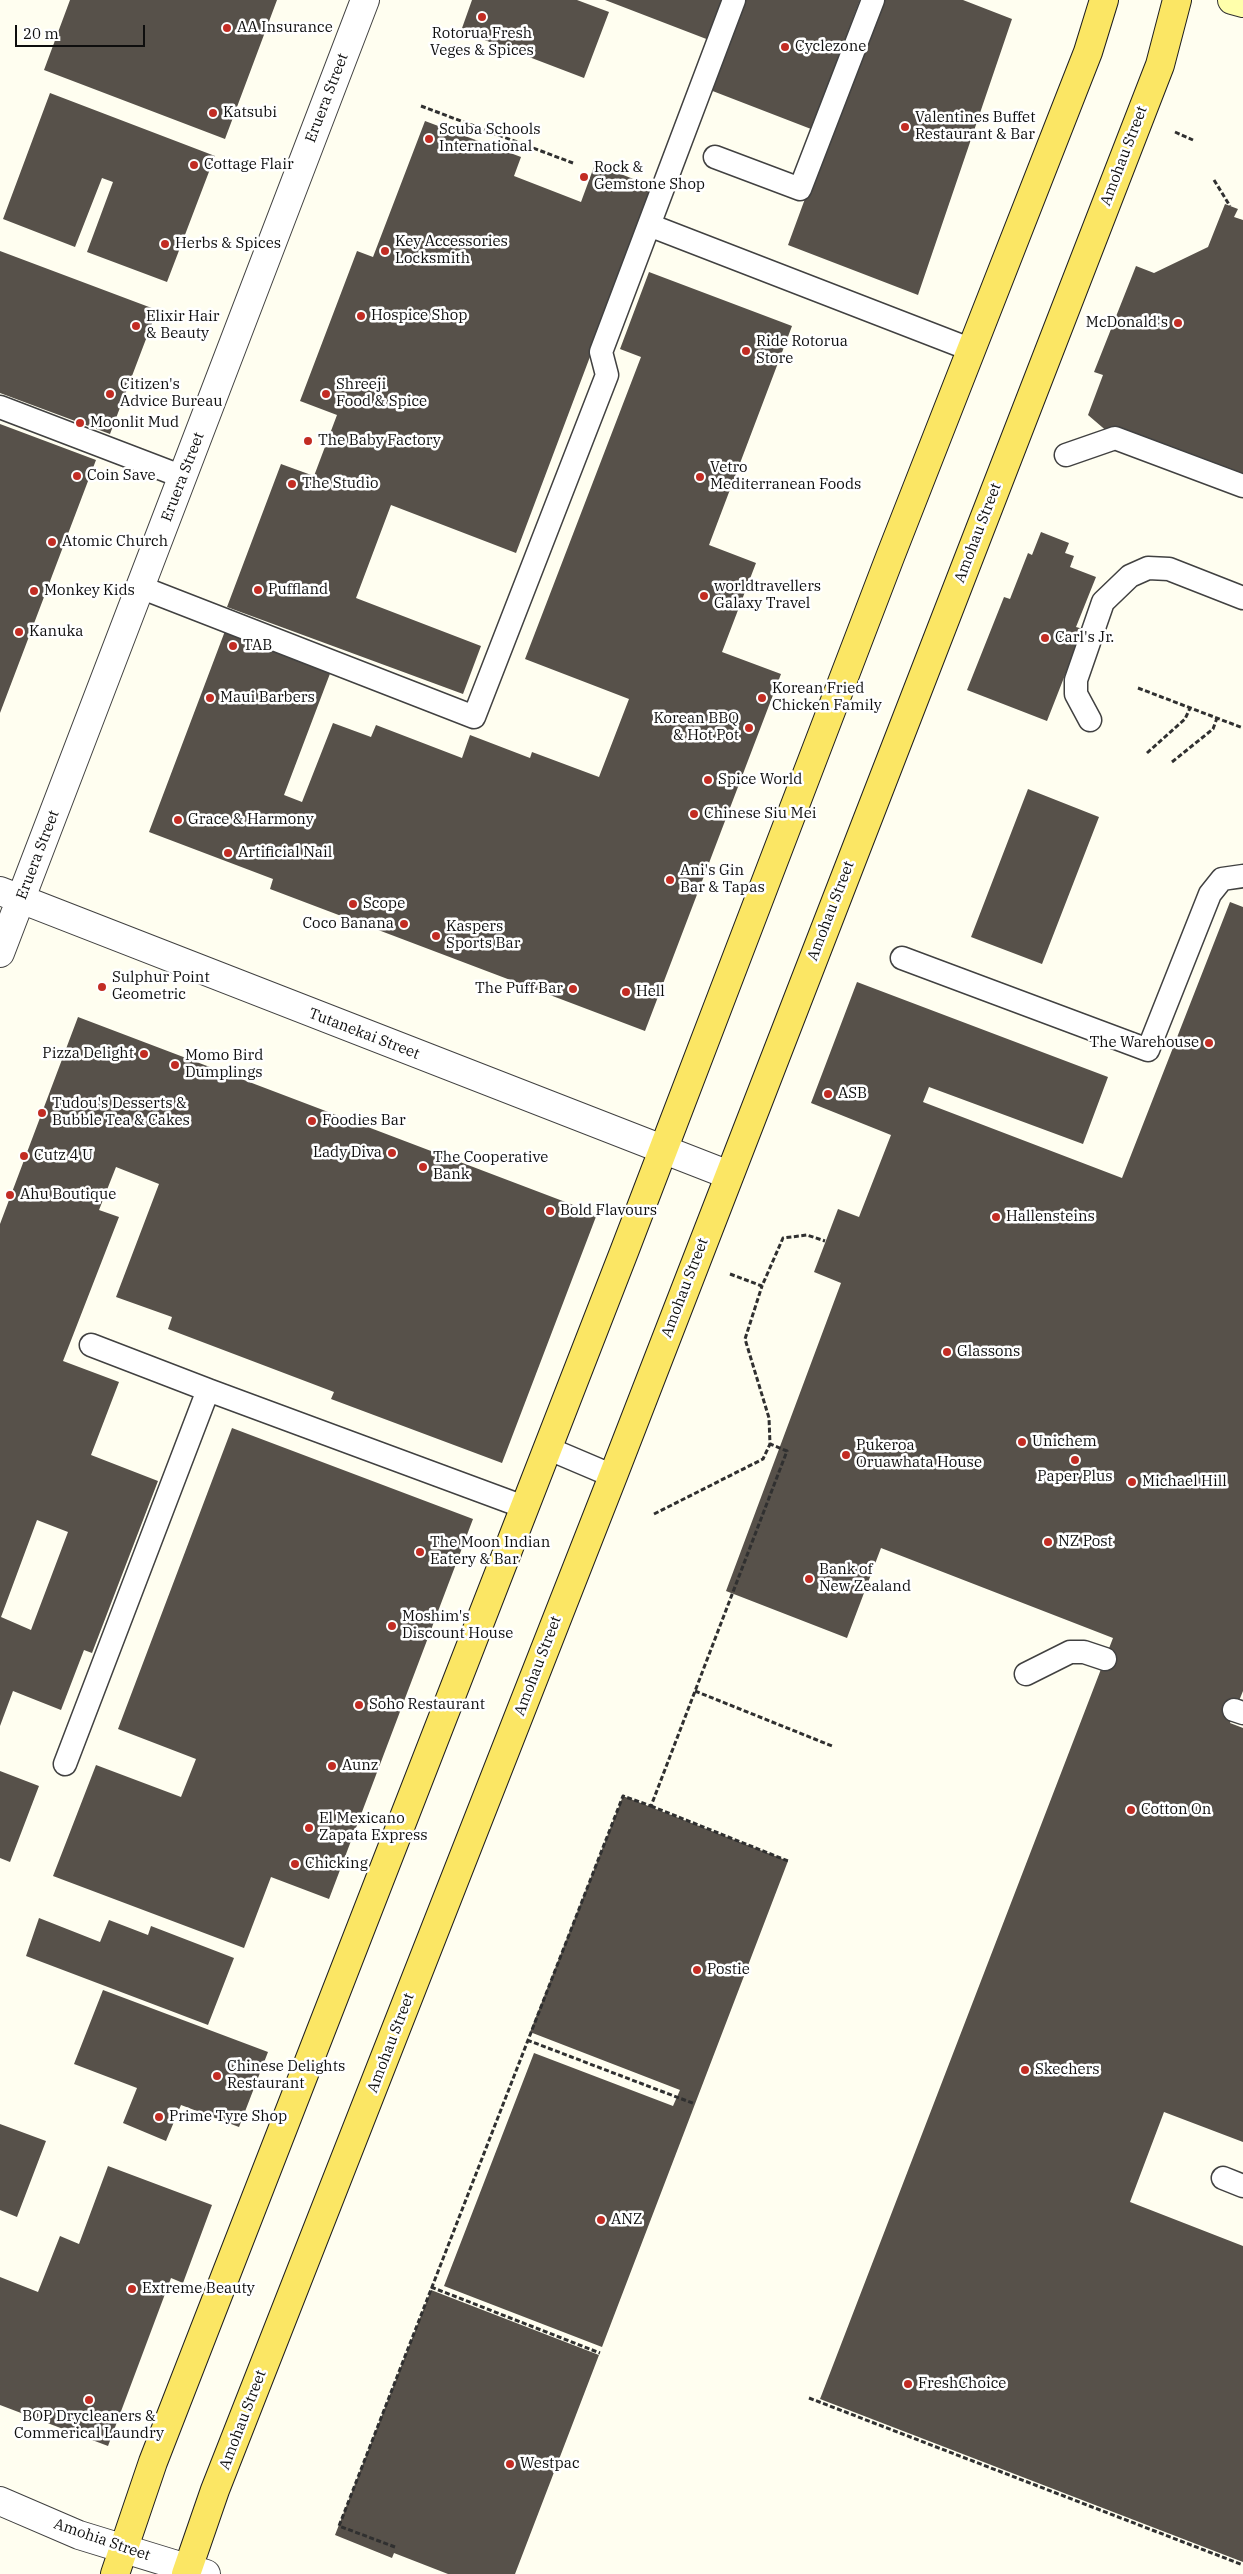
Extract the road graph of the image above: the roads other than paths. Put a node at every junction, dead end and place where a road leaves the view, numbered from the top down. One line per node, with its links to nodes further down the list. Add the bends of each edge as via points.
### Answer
1 (364, 0): 13 (street, Eruera Street)
2 (734, 0): 9 (lane)
3 (873, 0): 8 (lane, via 800,188)
4 (1104, 0): 10 (main road, via 1088,52)
5 (1177, 0): 23 (main road, Amohau Street, via 1156,74)
6 (1232, 0): 7 (main road)
7 (1243, 3)
8 (715, 157)
9 (649, 225): 10 (lane); 15 (lane, via 601,352 607,375 474,717)
10 (972, 350): 22 (main road)
11 (0, 407): 13 (lane)
12 (1066, 455): 14 (lane, via 1115,438)
13 (183, 477): 15 (street, Eruera Street)
14 (1243, 486)
15 (140, 587): 19 (street, Eruera Street)
16 (1243, 598): 17 (lane, via 1169,568 1148,568 1130,576 1103,602 1076,680 1076,694)
17 (1090, 720)
18 (1243, 876): 21 (lane, via 1222,879 1210,894 1148,1050)
19 (10, 896): 20 (street, Eruera Street); 22 (street, Tutanekai Street)
20 (0, 953)
21 (902, 958)
22 (663, 1149): 23 (street, Tutanekai Street); 26 (main road)
23 (729, 1175): 27 (main road, Amohau Street)
24 (91, 1345): 25 (lane)
25 (208, 1390): 28 (lane); 31 (lane)
26 (547, 1448): 27 (lane); 28 (main road)
27 (613, 1476): 34 (main road, Amohau Street, via 215,2490)
28 (524, 1507): 33 (main road, via 153,2462)
29 (1105, 1659): 30 (lane, via 1084,1652 1070,1652)
30 (1026, 1674)
31 (64, 1764)
32 (0, 2501): 33 (street, Amohia Street, via 79,2535)
33 (119, 2562): 34 (street, Amohia Street)
34 (193, 2572)

